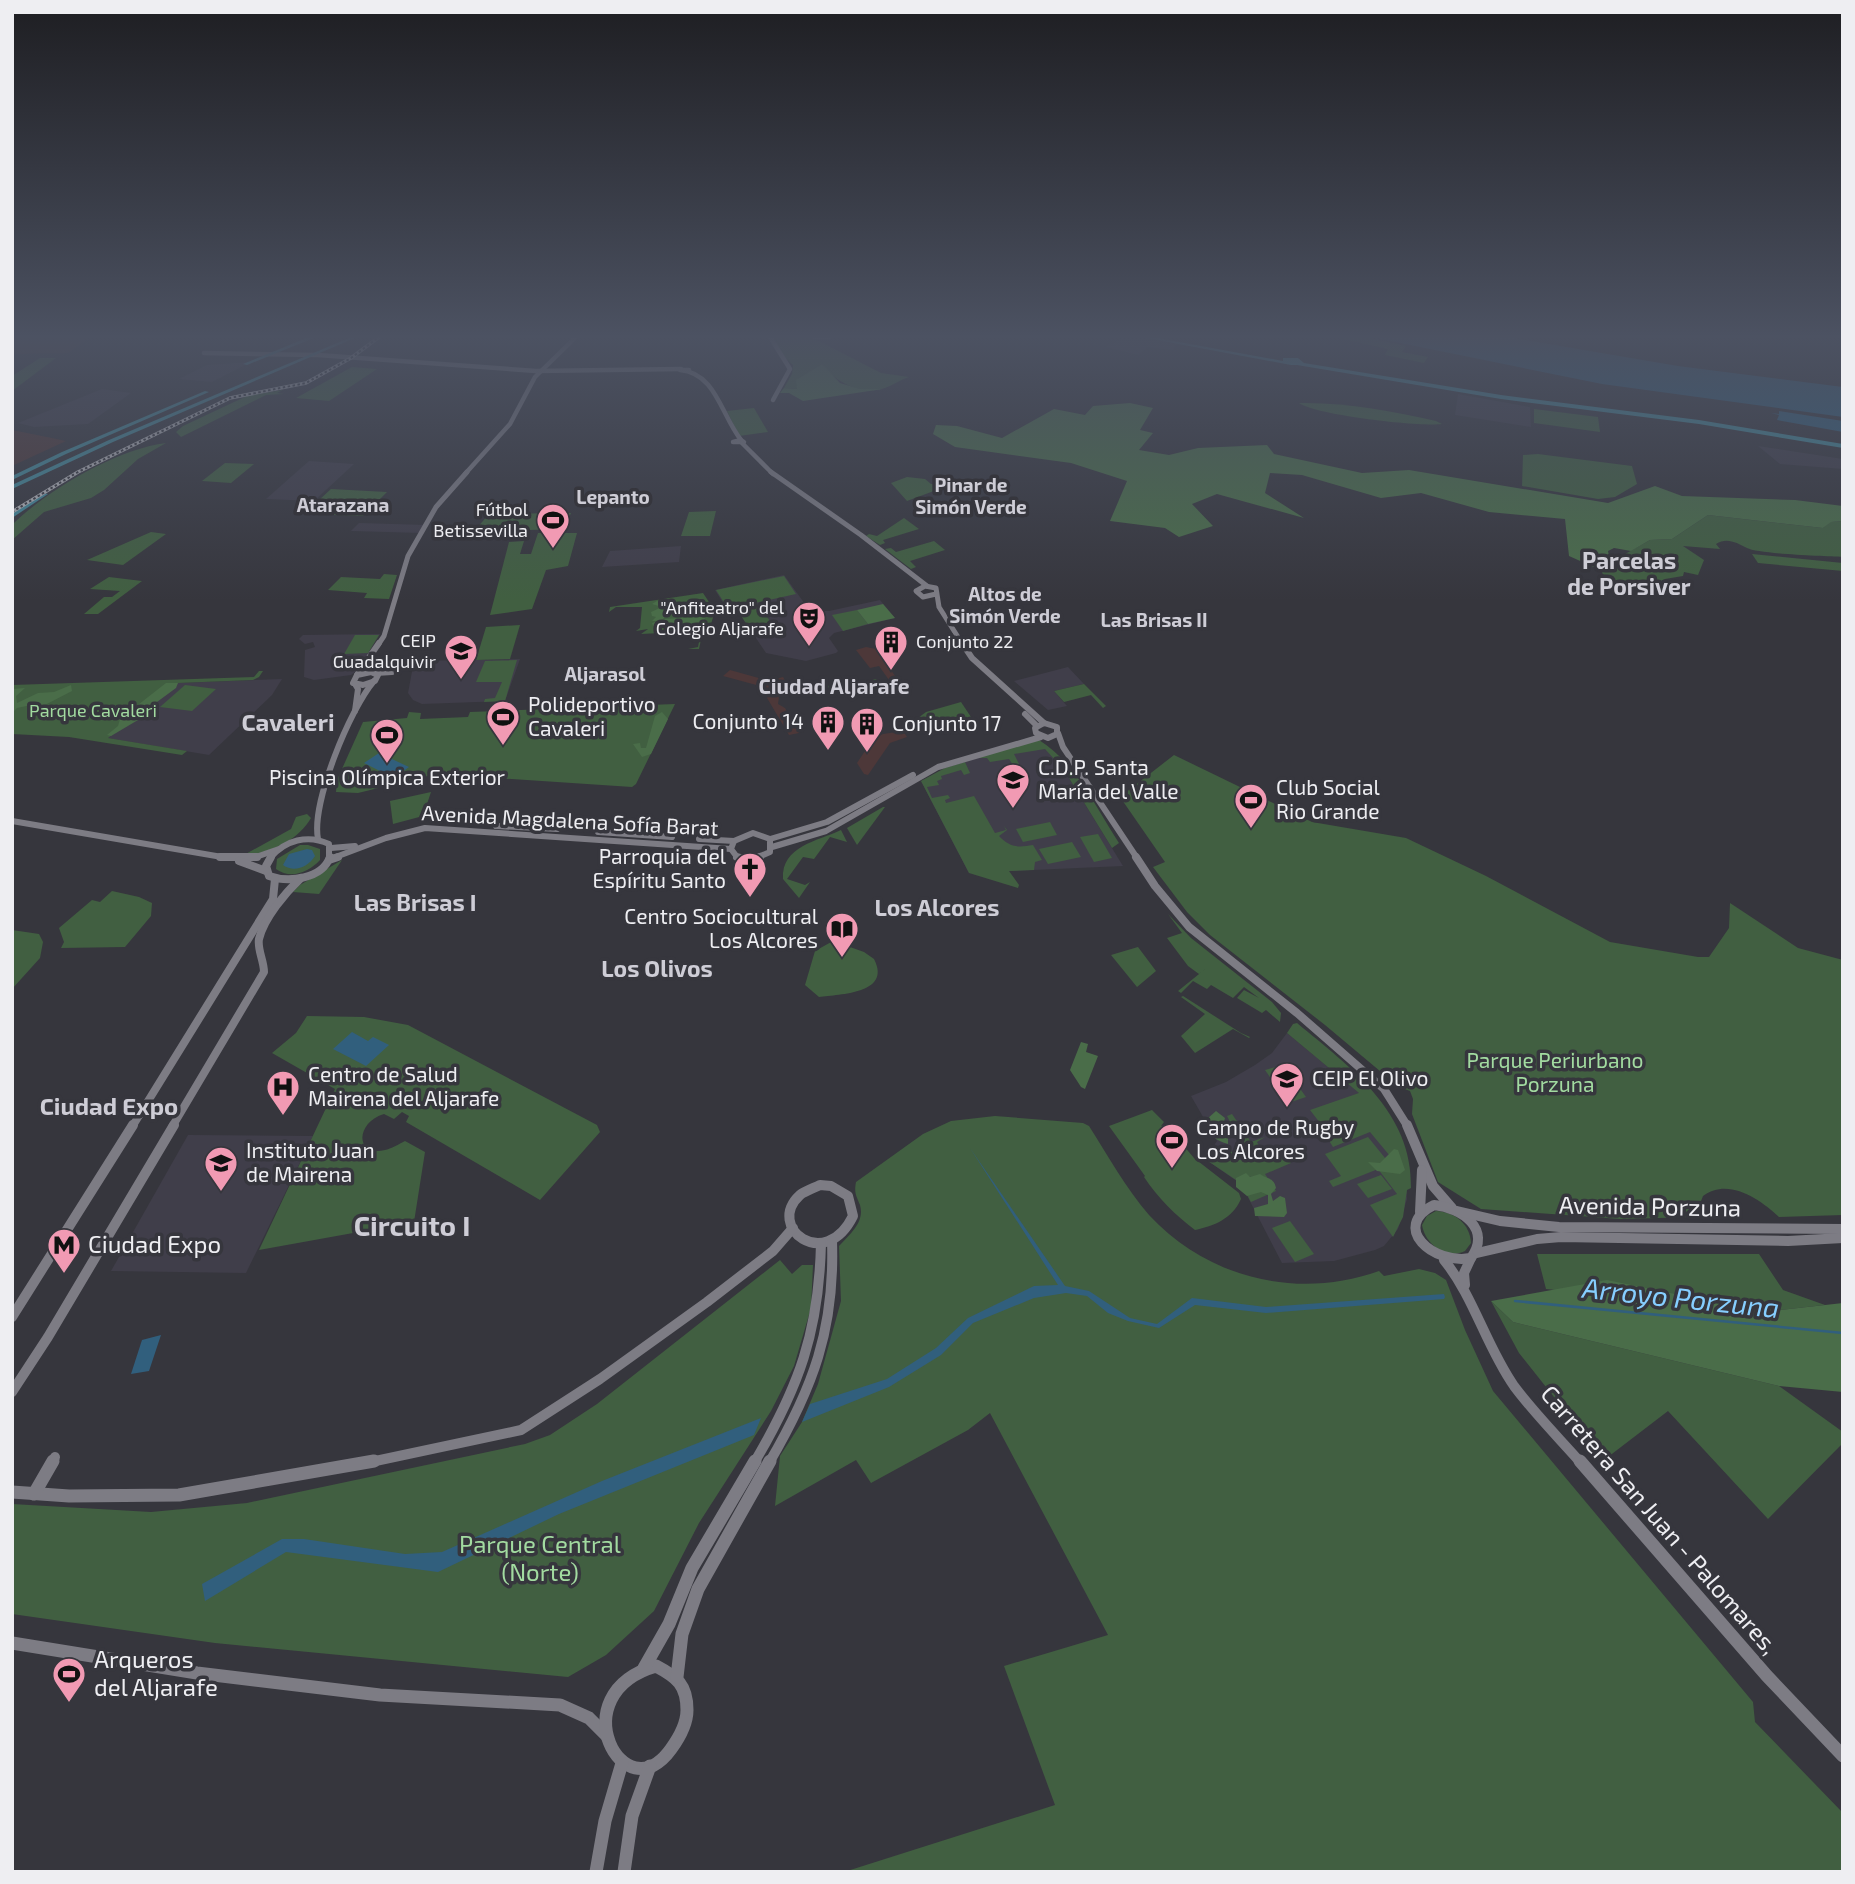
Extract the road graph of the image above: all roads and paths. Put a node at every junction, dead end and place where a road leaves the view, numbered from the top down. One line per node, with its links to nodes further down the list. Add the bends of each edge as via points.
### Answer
1 (127, 425): 8 (main road)
2 (130, 425): 8 (main road)
3 (149, 425): 11 (main road)
4 (509, 425): 19 (street, via 436,507 408,556)
5 (730, 425): 14 (street, via 738,442 794,495)
6 (1718, 425): 9 (main road)
7 (1732, 425): 9 (main road)
8 (113, 432): 10 (main road)
9 (1843, 444)
10 (12, 478)
11 (12, 487)
12 (45, 494): 13 (main road)
13 (12, 516)
14 (856, 536): 15 (street); 16 (street, via 914,580)
15 (927, 586): 16 (street); 17 (street, via 936,588)
16 (918, 589): 18 (street)
17 (936, 594): 18 (street); 25 (street, via 954,635)
18 (923, 597): 25 (street, via 967,660)
19 (380, 644): 20 (street); 22 (street)
20 (357, 675): 22 (street); 23 (street)
21 (391, 676): 22 (street)
22 (375, 677): 23 (street, via 363,685); 24 (street)
23 (355, 684): 24 (street)
24 (354, 719): 29 (street, via 335,753)
25 (1039, 726): 26 (street, via 1057,727); 27 (street); 34 (street, via 932,765 835,820)
26 (1058, 733): 27 (street); 28 (street)
27 (1042, 737): 28 (street); 34 (street, via 956,760 826,831)
28 (1073, 763): 43 (street, via 1178,914 1206,943 1373,1079 1399,1110)
29 (316, 818): 31 (street); 33 (street)
30 (12, 821): 38 (street)
31 (318, 839): 33 (street); 35 (street)
32 (734, 841): 34 (street, via 753,833); 35 (street, Avenida Magdalena Sofía Barat, via 426,822 353,846); 37 (street)
33 (293, 842): 36 (street)
34 (771, 843): 37 (street, via 765,856 751,861 737,858)
35 (331, 848): 39 (street)
36 (279, 849): 38 (street, via 253,858); 40 (street, via 268,860)
37 (731, 849): 39 (street, Avenida Magdalena Sofía Barat, via 425,828)
38 (226, 857): 40 (street)
39 (329, 860): 41 (street, Avenida Magdalena Sofía Barat)
40 (266, 871): 42 (street)
41 (301, 878): 42 (street); 54 (street, via 259,939 264,972)
42 (275, 879): 53 (street, via 274,899)
43 (1421, 1160): 44 (street, via 1433,1186); 45 (street)
44 (1455, 1210): 45 (street, via 1434,1205); 47 (street, Avenida Porzuna, via 1559,1227); 50 (street, via 1475,1227 1479,1241)
45 (1420, 1212): 51 (street, via 1417,1235 1430,1252)
46 (793, 1228): 49 (street, via 802,1239); 49 (street, via 790,1213 800,1195 811,1187 831,1186 848,1196 853,1216 845,1233); 57 (street, via 773,1251 707,1302 521,1430 342,1468 179,1495)
47 (1843, 1229)
48 (1843, 1238): 50 (street, Avenida Porzuna, via 1561,1237)
49 (826, 1242): 59 (street, via 818,1319 797,1382 779,1421 690,1570 666,1631); 60 (street, via 834,1294 811,1384 696,1594 682,1635)
50 (1474, 1255): 51 (street, via 1454,1262); 52 (street, via 1464,1273)
51 (1444, 1260): 52 (street, Carretera San Juan - Palomares,, via 1462,1282)
52 (1466, 1295): 62 (street, Carretera San Juan - Palomares,, via 1514,1386 1758,1666)
53 (12, 1317)
54 (12, 1392)
55 (55, 1457): 57 (street)
56 (12, 1492): 57 (street)
57 (34, 1494)
58 (12, 1643): 61 (street, via 197,1673 380,1695 560,1705 589,1718)
59 (644, 1668): 60 (street, via 667,1669); 61 (street, via 630,1675 614,1694)
60 (677, 1676): 64 (street, via 687,1702 682,1734 663,1759)
61 (606, 1735): 63 (street)
62 (1843, 1756)
63 (622, 1763): 64 (street); 65 (street)
64 (650, 1766): 66 (street, via 632,1816)
65 (596, 1872)
66 (624, 1872)

